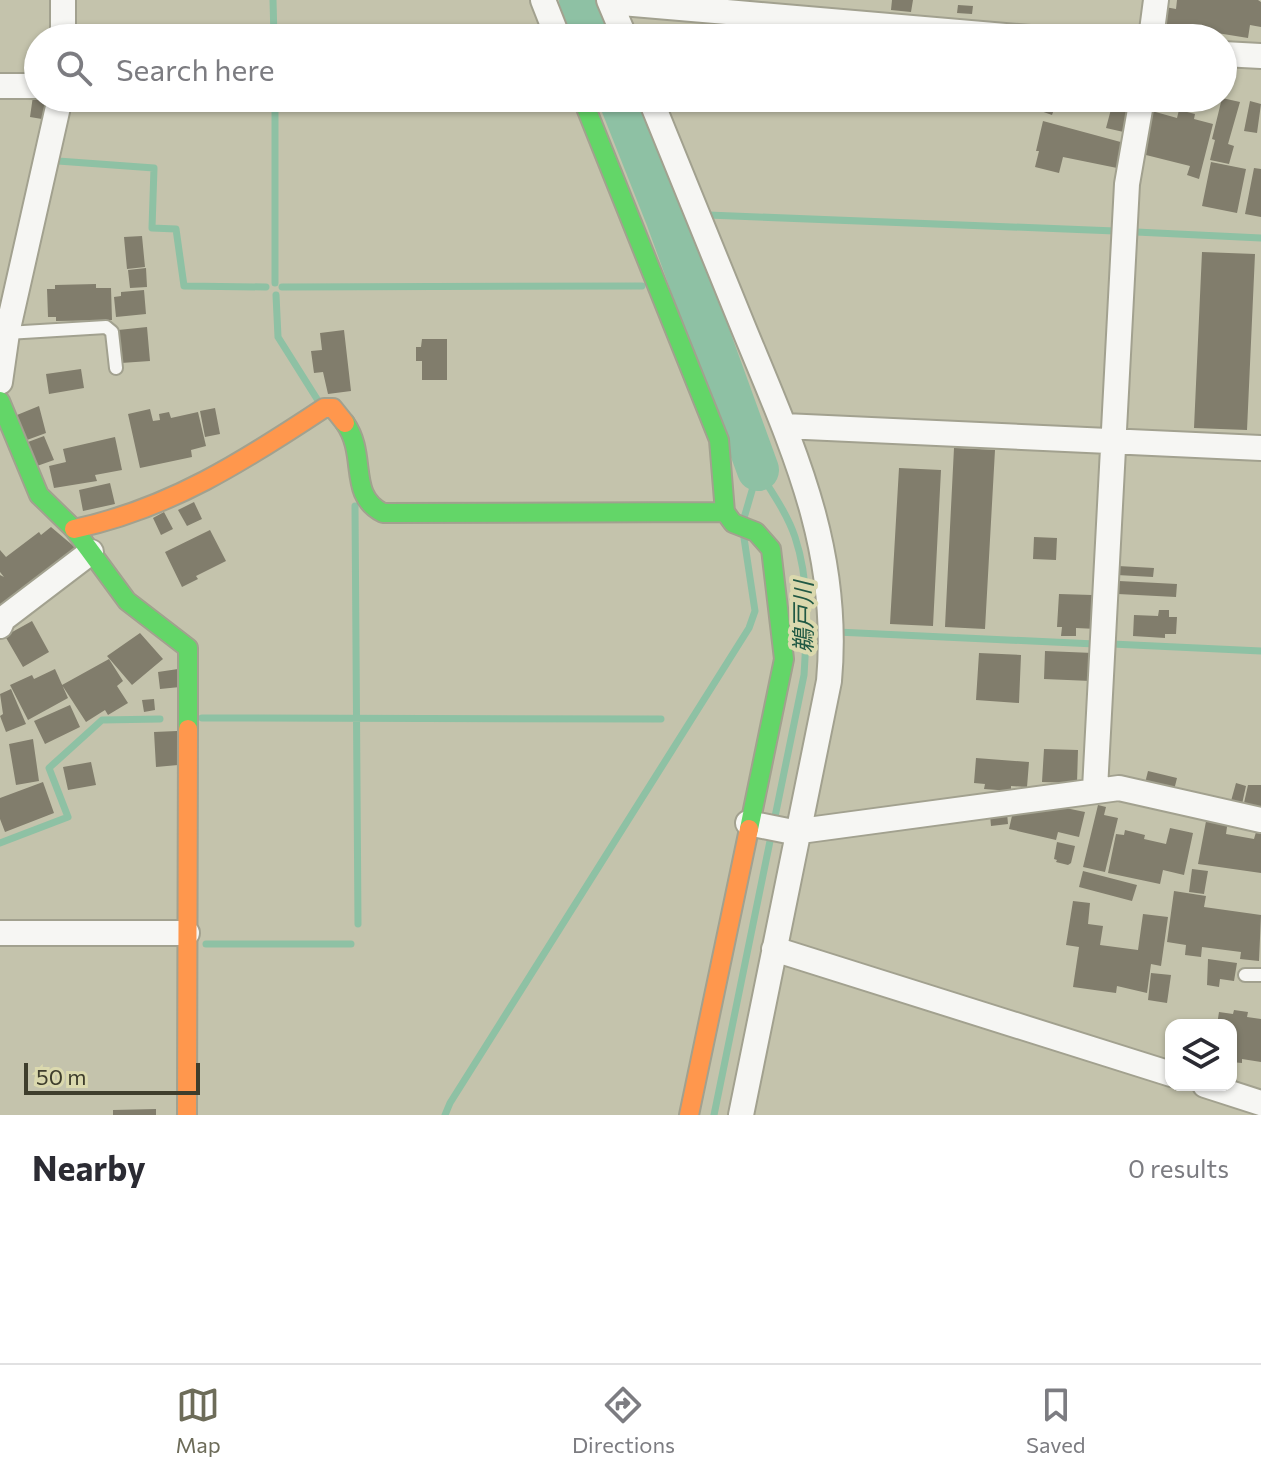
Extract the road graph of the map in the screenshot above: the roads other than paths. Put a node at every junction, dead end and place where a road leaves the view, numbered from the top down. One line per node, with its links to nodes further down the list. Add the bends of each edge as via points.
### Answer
1 (63, 0): 5 (street)
2 (543, 0): 6 (street)
3 (1156, 0): 9 (street)
4 (610, 1): 7 (street); 8 (street)
5 (63, 24)
6 (552, 24)
7 (619, 24)
8 (871, 24)
9 (1153, 24)
10 (1237, 55): 11 (street)
11 (1261, 56)
12 (0, 86): 13 (street)
13 (24, 86)
14 (57, 112): 18 (street)
15 (588, 112): 25 (street, via 719,440)
16 (656, 112): 22 (street)
17 (1140, 112): 23 (street, via 1127,184)
18 (7, 333): 19 (lane, via 106,327 112,332); 20 (street)
19 (116, 368)
20 (0, 382)
21 (0, 401): 26 (street, via 39,495)
22 (784, 426): 23 (street); 32 (street, via 826,563 831,634 829,681)
23 (1115, 441): 24 (street); 29 (street)
24 (1261, 448)
25 (729, 518): 26 (street, via 383,513 363,499 350,429 333,408 324,408 195,488 126,517); 31 (street, via 756,532 771,549 784,659)
26 (74, 529): 27 (street)
27 (91, 552): 28 (street); 34 (street, via 127,601 188,648)
28 (0, 626)
29 (1095, 789): 30 (street, via 1119,788); 32 (street)
30 (1261, 820)
31 (748, 823): 32 (street); 42 (street)
32 (795, 831): 35 (street)
33 (0, 933): 34 (street)
34 (187, 933): 41 (street)
35 (774, 949): 38 (street); 43 (street)
36 (1245, 975): 37 (lane)
37 (1261, 975)
38 (1165, 1072)
39 (1224, 1091): 40 (street)
40 (1261, 1103)
41 (187, 1115)
42 (689, 1115)
43 (741, 1115)

